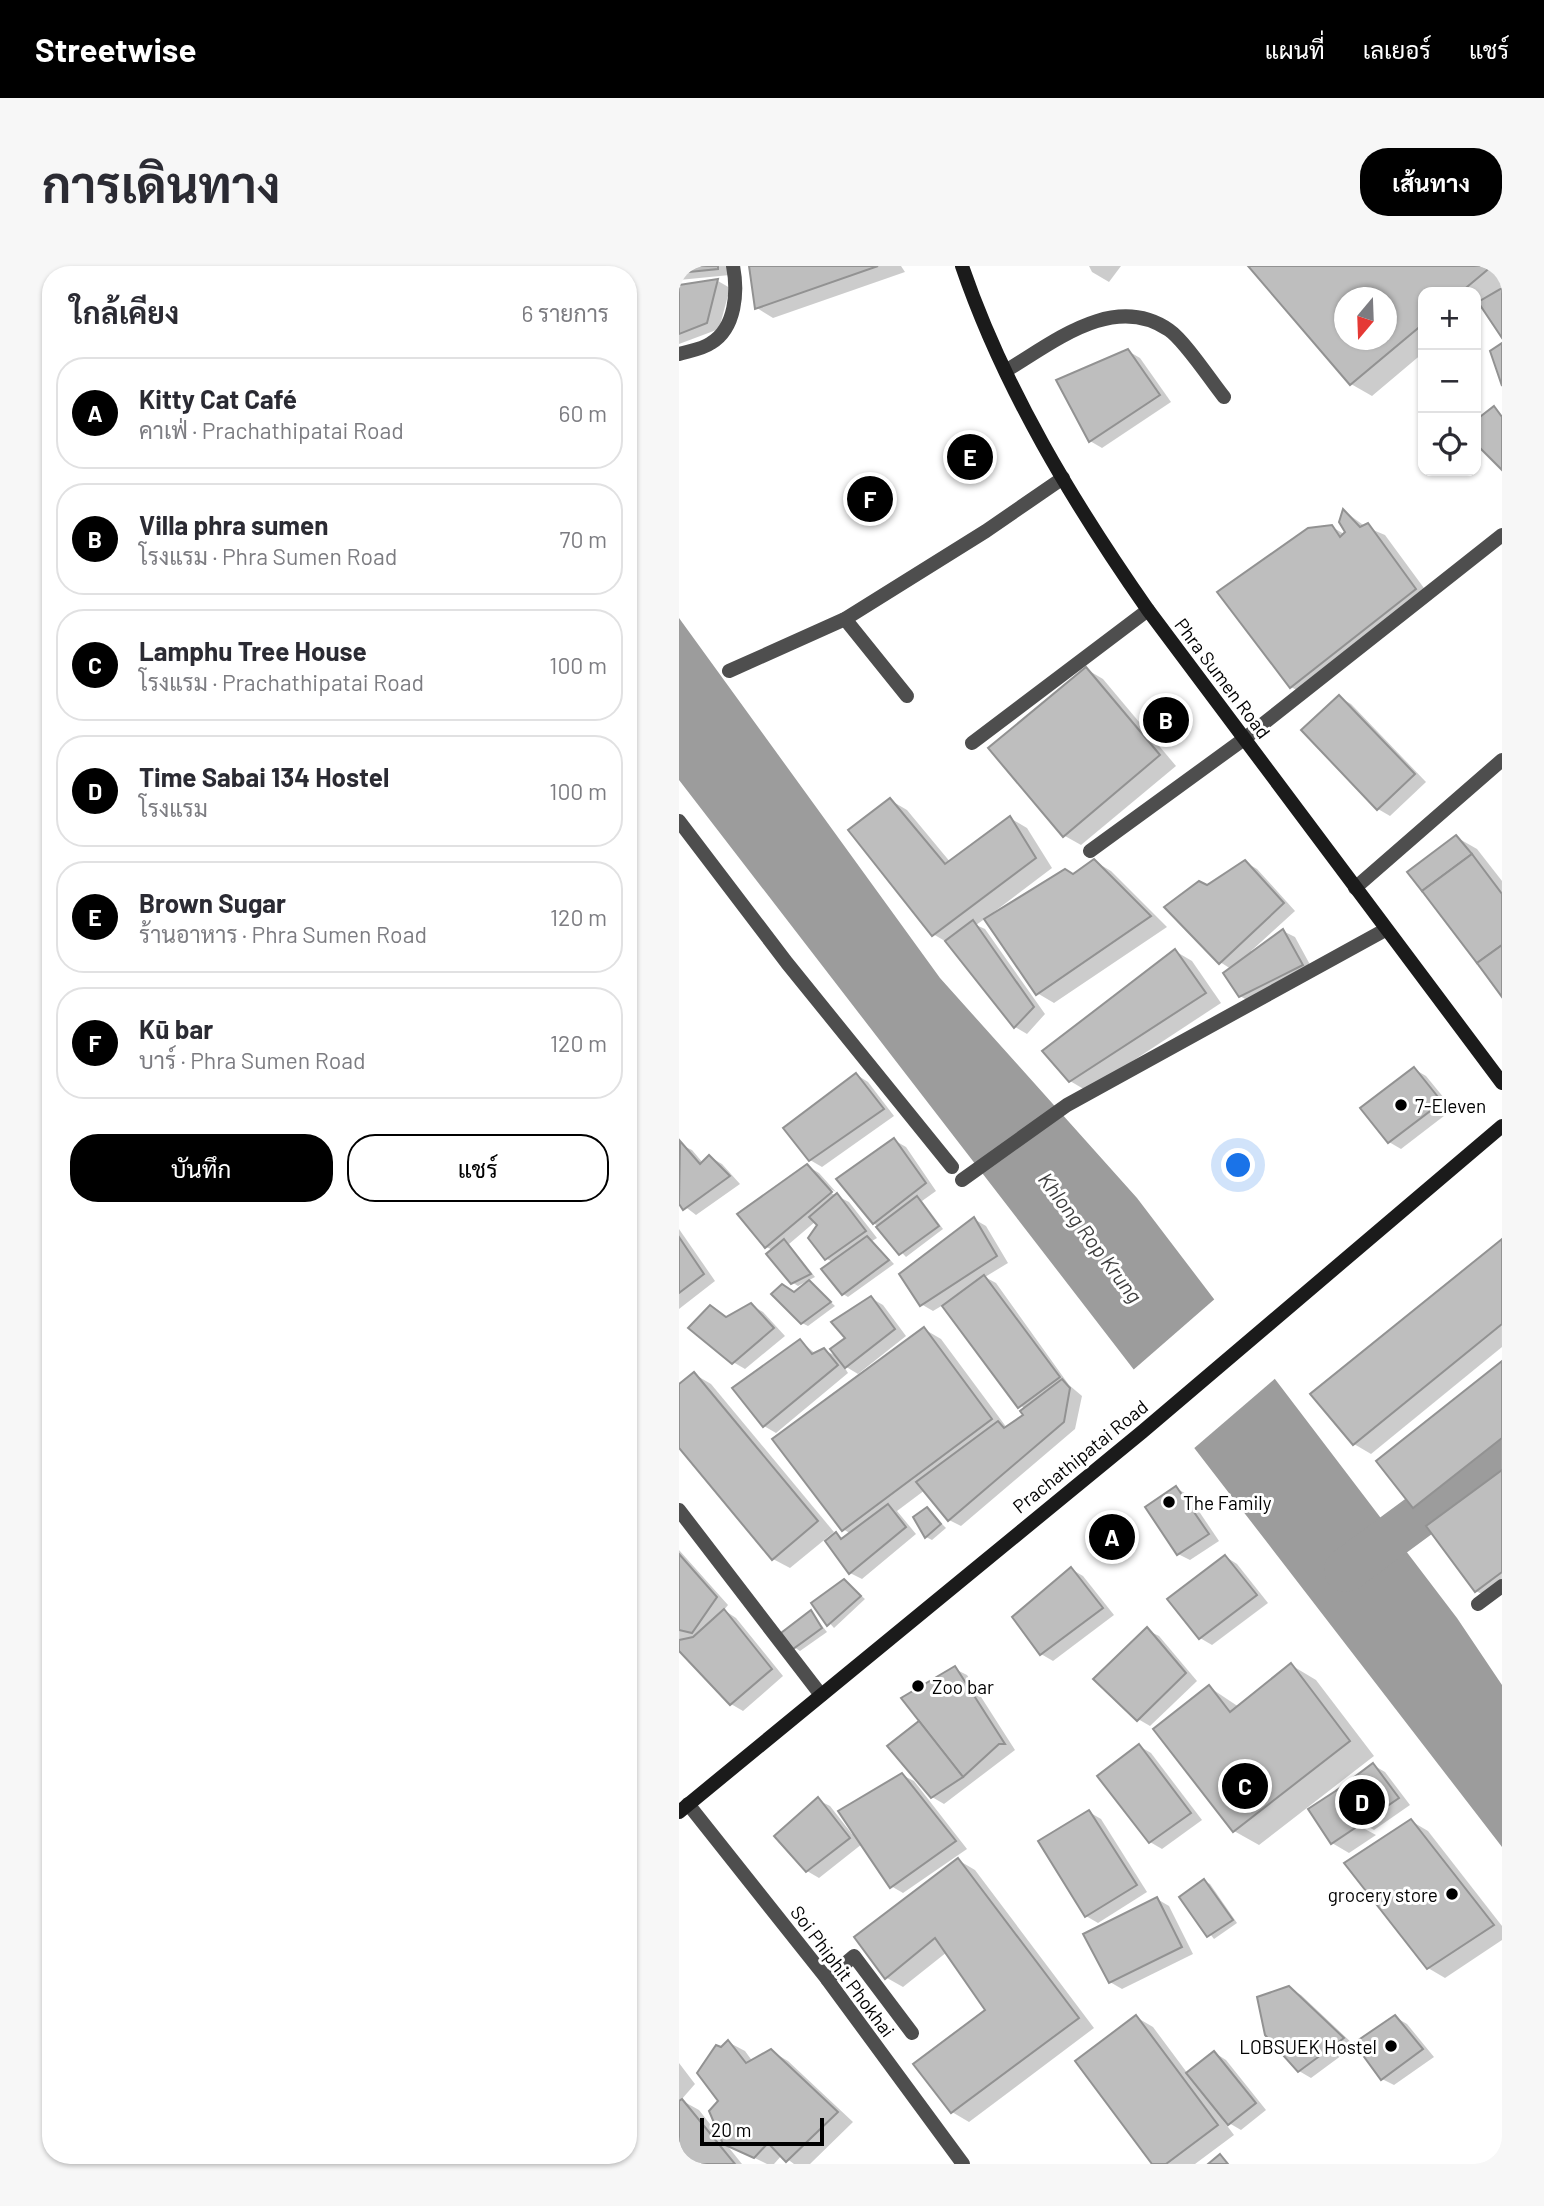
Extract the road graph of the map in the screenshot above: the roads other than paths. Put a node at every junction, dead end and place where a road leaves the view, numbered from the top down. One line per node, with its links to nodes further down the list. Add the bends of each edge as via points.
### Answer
1 (733, 266): 3 (street, via 736,295 728,323 712,343)
2 (961, 266): 4 (main road, Phra Sumen Road)
3 (679, 354)
4 (1007, 370): 5 (street, via 1079,326 1114,316 1144,320 1170,331); 6 (main road, Phra Sumen Road)
5 (1224, 397)
6 (1063, 478): 8 (main road, Phra Sumen Road); 9 (street)
7 (1502, 535): 12 (street)
8 (1148, 610): 12 (main road, Phra Sumen Road); 13 (street)
9 (845, 619): 10 (street); 11 (street)
10 (729, 671)
11 (907, 696)
12 (1244, 738): 16 (street); 17 (main road, Phra Sumen Road)
13 (972, 743)
14 (1502, 760): 17 (street)
15 (679, 821): 21 (street)
16 (1090, 851)
17 (1355, 888): 18 (main road, Phra Sumen Road)
18 (1385, 930): 19 (main road, Phra Sumen Road); 22 (street, via 1067,1105)
19 (1502, 1083)
20 (1502, 1126): 26 (main road, Prachathipatai Road, via 1142,1432)
21 (952, 1167)
22 (965, 1178)
23 (680, 1513): 26 (street)
24 (1502, 1586): 25 (street)
25 (1478, 1605)
26 (821, 1695): 27 (main road, Prachathipatai Road)
27 (683, 1808): 28 (street, Soi Phiphit Phokhai)
28 (827, 1979): 29 (street, via 854,1956); 30 (street, Soi Phiphit Phokhai)
29 (912, 2032)
30 (963, 2164)

